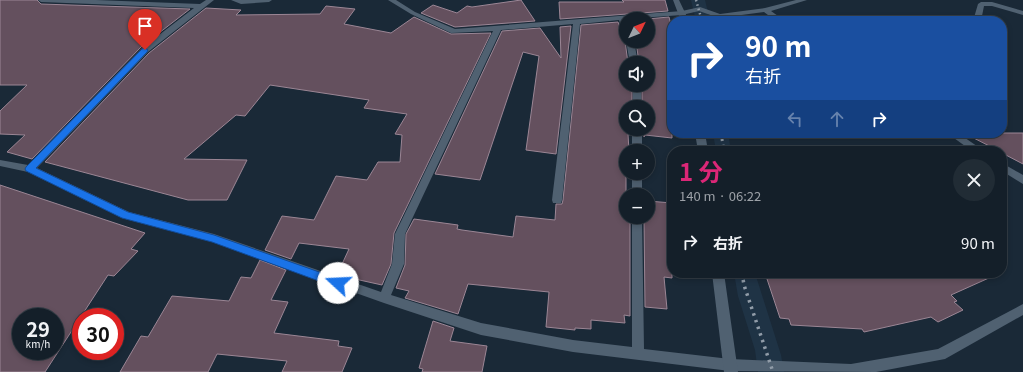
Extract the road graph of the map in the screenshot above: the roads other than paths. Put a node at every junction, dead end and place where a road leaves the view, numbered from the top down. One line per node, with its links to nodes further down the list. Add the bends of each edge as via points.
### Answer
1 (41, 0): 8 (street)
2 (211, 0): 8 (street)
3 (234, 0): 4 (street)
4 (269, 0)
5 (391, 0): 18 (street, via 454,31)
6 (676, 0): 10 (street)
7 (804, 0): 9 (street)
8 (201, 6): 22 (street, via 145,50)
9 (764, 10): 10 (street, via 719,16 700,9); 14 (street)
10 (682, 13): 12 (street); 13 (street)
11 (1023, 13): 15 (street, via 992,4 980,4)
12 (655, 15)
13 (683, 16)
14 (773, 16)
15 (978, 16)
16 (619, 18): 17 (street)
17 (577, 22): 18 (street); 25 (street)
18 (498, 29): 28 (street, via 400,234 398,264)
19 (960, 138): 20 (street)
20 (972, 146)
21 (0, 163): 22 (street)
22 (30, 169): 28 (street, via 126,215 214,238)
23 (1007, 169): 24 (street)
24 (1023, 180)
25 (557, 200)
26 (637, 224): 30 (street)
27 (719, 278): 31 (street)
28 (384, 298): 30 (street, via 481,329 573,346)
29 (1023, 310): 32 (street, via 940,355)
30 (638, 354): 31 (street)
31 (731, 369): 32 (street)
32 (878, 369)

